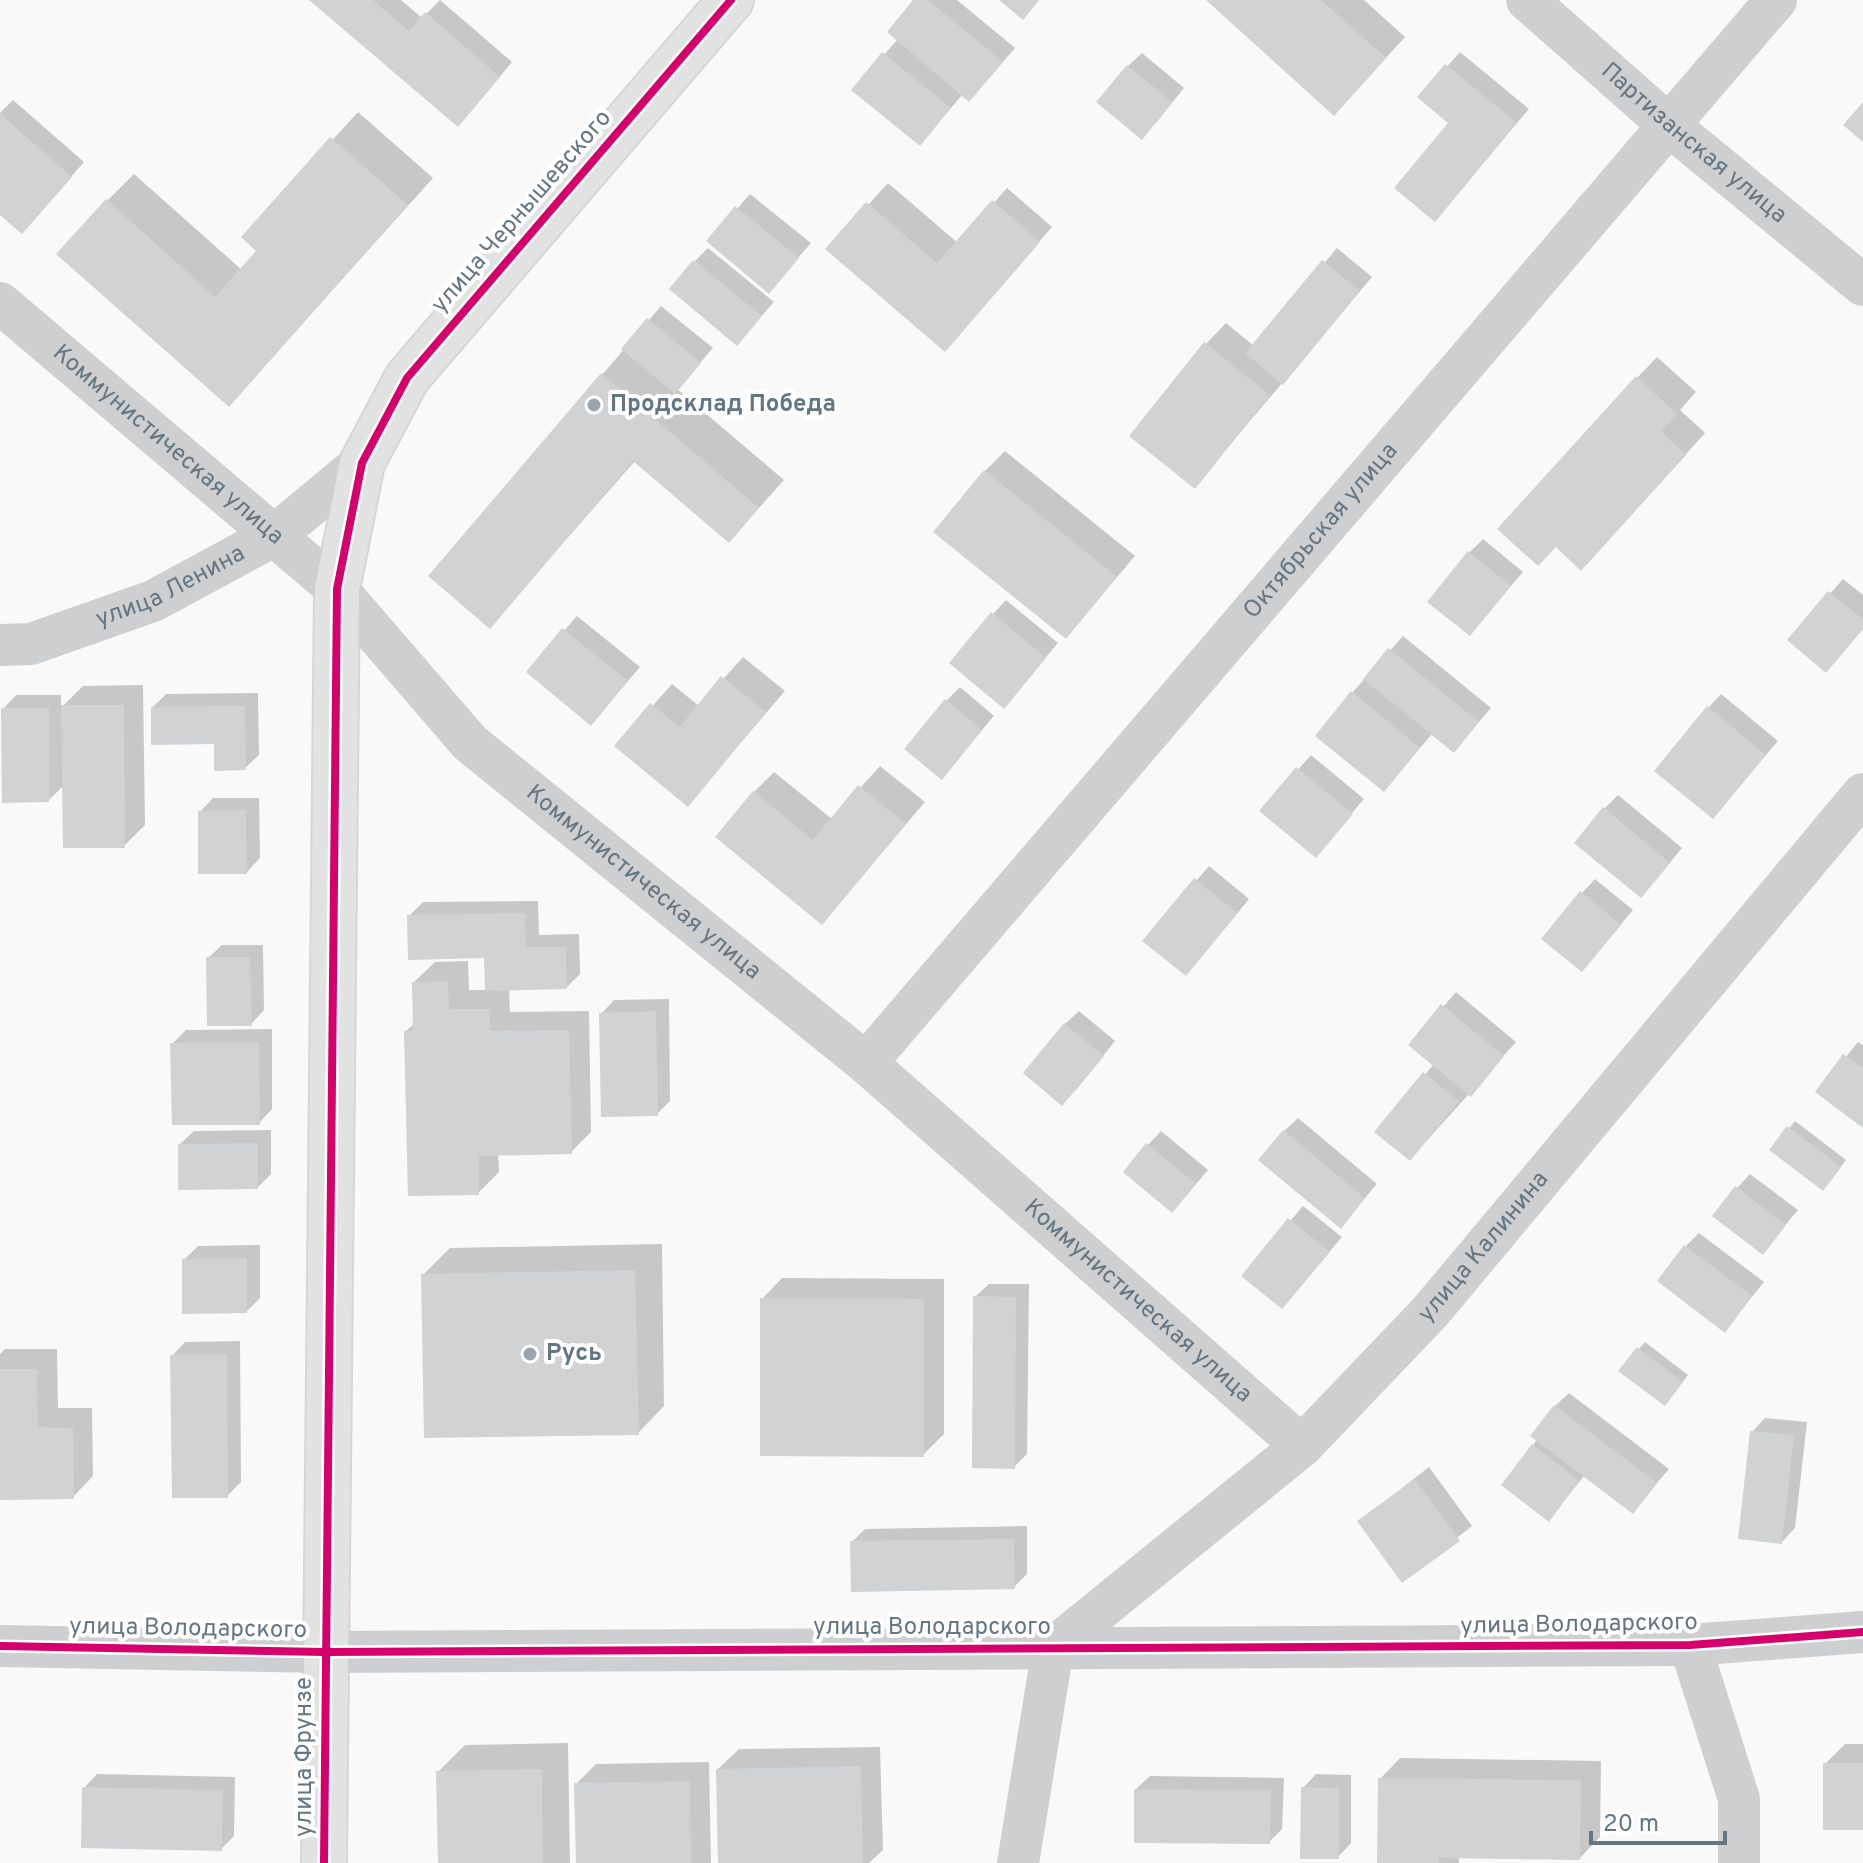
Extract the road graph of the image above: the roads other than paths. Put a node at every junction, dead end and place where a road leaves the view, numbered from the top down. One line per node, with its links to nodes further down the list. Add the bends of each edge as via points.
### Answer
1 (731, 0): 7 (street, улица Чернышевского, via 407,378)
2 (1527, 0): 4 (street, Партизанская улица)
3 (1776, 0): 4 (street, Октябрьская улица)
4 (1671, 127): 5 (street, Партизанская улица); 12 (street, Октябрьская улица)
5 (1863, 285)
6 (0, 303): 8 (street, Коммунистическая улица)
7 (362, 463): 8 (street, улица Ленина); 9 (street, улица Чернышевского)
8 (275, 535): 9 (street, Коммунистическая улица); 10 (street, улица Ленина, via 153,601 31,644)
9 (337, 589): 12 (street, Коммунистическая улица, via 470,743); 18 (street, улица Фрунзе)
10 (0, 645)
11 (1863, 794): 13 (street, улица Калинина, via 1430,1312)
12 (866, 1063): 13 (street, Коммунистическая улица)
13 (1302, 1446): 17 (street, улица Калинина)
14 (1863, 1632): 15 (street, улица Володарского)
15 (1690, 1645): 17 (street, улица Володарского); 21 (street, via 1739,1799)
16 (0, 1646): 18 (street, улица Володарского)
17 (1053, 1648): 18 (street, улица Володарского); 20 (street)
18 (326, 1652): 19 (street, улица Фрунзе)
19 (324, 1863)
20 (1018, 1863)
21 (1739, 1863)

